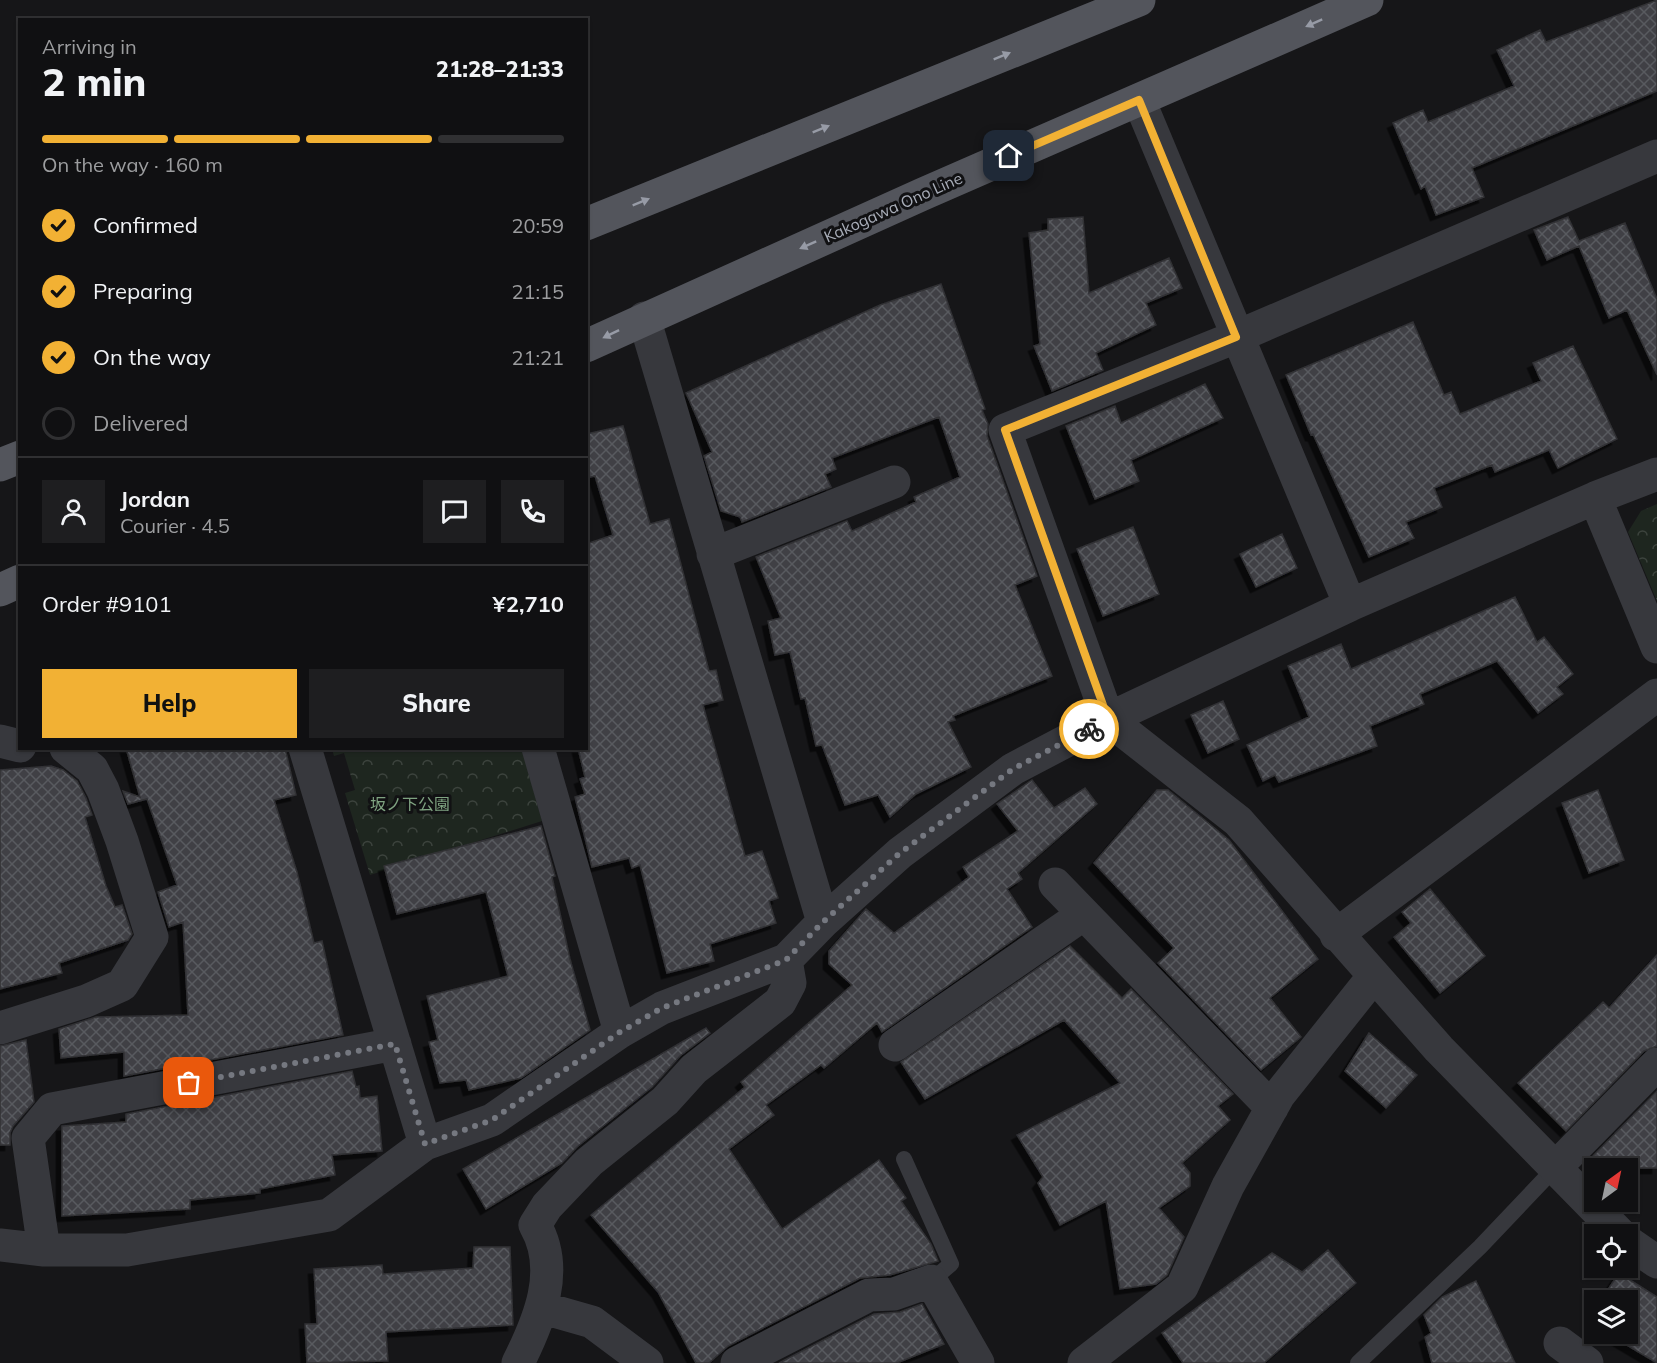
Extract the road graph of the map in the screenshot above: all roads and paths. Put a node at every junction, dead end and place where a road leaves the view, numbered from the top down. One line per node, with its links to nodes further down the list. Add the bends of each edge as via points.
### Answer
1 (1139, 0): 5 (main road, one-way to 1)
2 (1367, 0): 3 (main road, Kakogawa Ono Line, one-way to 3)
3 (1139, 100): 6 (main road, Kakogawa Ono Line, one-way to 6); 7 (street)
4 (1657, 156): 7 (street)
5 (588, 223)
6 (644, 318): 8 (main road, Kakogawa Ono Line, one-way to 8); 14 (street)
7 (1236, 337): 17 (street); 20 (street, via 1005,430)
8 (588, 345)
9 (18, 458): 10 (main road)
10 (0, 465)
11 (1657, 474): 13 (street)
12 (894, 482): 14 (street)
13 (1595, 498): 17 (street); 18 (street)
14 (713, 554): 28 (street)
15 (18, 582): 16 (main road)
16 (0, 590)
17 (1350, 605): 20 (street)
18 (1657, 647)
19 (1657, 695): 29 (street)
20 (1108, 719): 28 (street, via 1013,769 900,853); 29 (street, via 1238,821)
21 (0, 741): 22 (street)
22 (18, 746)
23 (68, 750): 32 (street, via 92,769 103,790 152,937 122,985 86,1001)
24 (306, 750): 34 (street)
25 (539, 750): 33 (street)
26 (1055, 884): 27 (street)
27 (1084, 914): 35 (street); 37 (street)
28 (823, 922): 30 (street)
29 (1336, 935): 31 (street)
30 (786, 960): 33 (street, via 662,1008); 47 (street, via 790,983 780,1002 694,1069 665,1101 589,1162 547,1206 535,1225 545,1242)
31 (1373, 977): 37 (street); 40 (street)
32 (0, 1028)
33 (620, 1032): 38 (street, via 492,1120)
34 (395, 1044): 38 (street); 44 (street, via 52,1109 28,1138)
35 (895, 1045)
36 (1657, 1064): 40 (street)
37 (1272, 1108): 53 (street, via 1228,1186 1182,1287)
38 (425, 1144): 44 (street, via 329,1215 127,1250)
39 (904, 1160): 46 (lane, via 951,1264)
40 (1555, 1168): 41 (street); 54 (lane, via 1480,1247)
41 (1610, 1224)
42 (0, 1245): 44 (street)
43 (1638, 1249): 45 (street)
44 (44, 1250)
45 (1657, 1262)
46 (931, 1281): 51 (street, via 894,1294 869,1295); 52 (street)
47 (543, 1308): 49 (street); 50 (street, via 592,1322)
48 (1560, 1343): 55 (street)
49 (518, 1363)
50 (647, 1363)
51 (737, 1363)
52 (978, 1363)
53 (1084, 1363)
54 (1358, 1363)
55 (1587, 1363)

